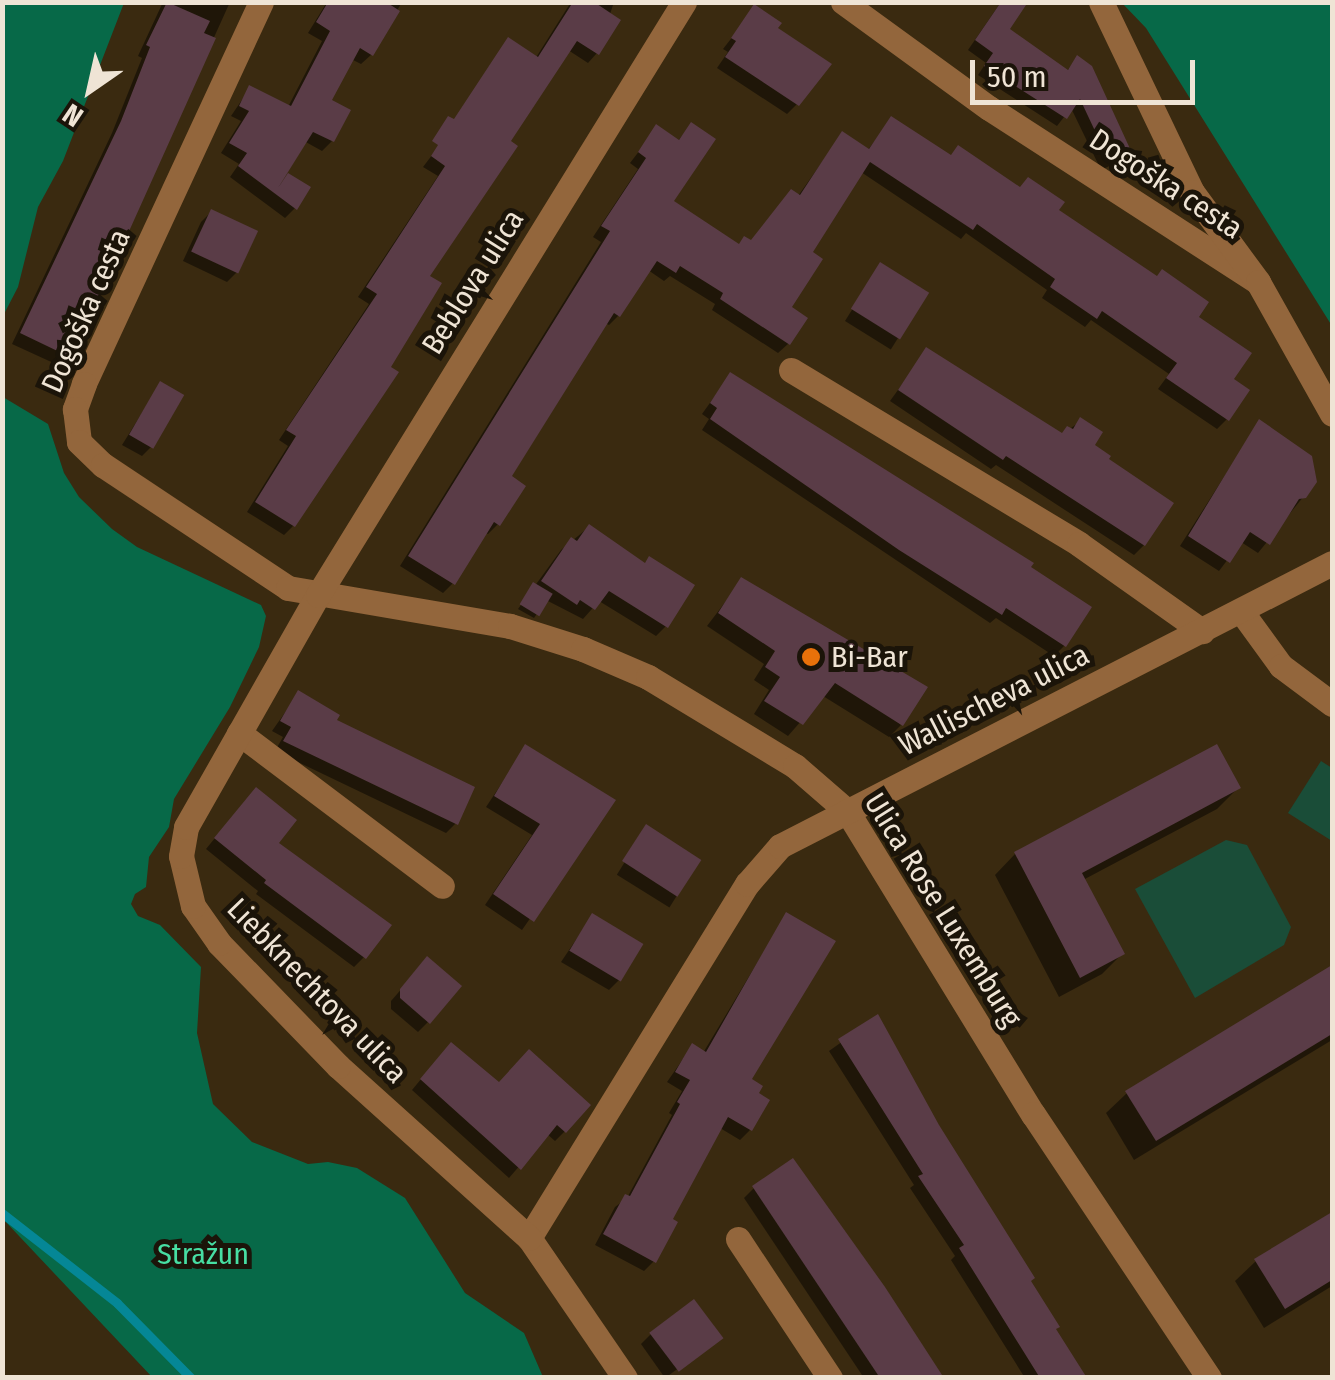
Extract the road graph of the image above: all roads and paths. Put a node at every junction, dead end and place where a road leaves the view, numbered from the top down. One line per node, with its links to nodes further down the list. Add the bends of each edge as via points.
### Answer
1 (261, 2): 9 (street, Dogoška cesta, via 74,409 79,442 104,465 288,588)
2 (684, 2): 9 (street, Beblova ulica)
3 (843, 2): 5 (street, Dogoška cesta, via 989,108)
4 (1100, 2): 5 (street, Dogoška cesta, via 1192,192)
5 (1258, 282): 7 (street, Dogoška cesta)
6 (790, 370): 11 (street, via 1079,544)
7 (1332, 414)
8 (1332, 563): 10 (street, Wallischeva ulica)
9 (318, 595): 13 (street, Liebknechtova ulica); 14 (street, Ulica Rose Luxemburg, via 510,626 583,649 648,676 795,766)
10 (1241, 612): 11 (street, Wallischeva ulica); 12 (street, via 1281,666)
11 (1202, 630): 14 (street, Wallischeva ulica)
12 (1332, 704)
13 (239, 732): 15 (street); 16 (street, Liebknechtova ulica, via 186,827 181,856 193,906 219,943 338,1066)
14 (847, 810): 16 (street, Wallischeva ulica, via 780,846 747,884); 20 (street, Ulica Rose Luxemburg, via 1033,1114)
15 (442, 886)
16 (529, 1238): 18 (street, Liebknechtova ulica)
17 (738, 1238): 19 (street)
18 (625, 1378)
19 (830, 1378)
20 (1209, 1378)

